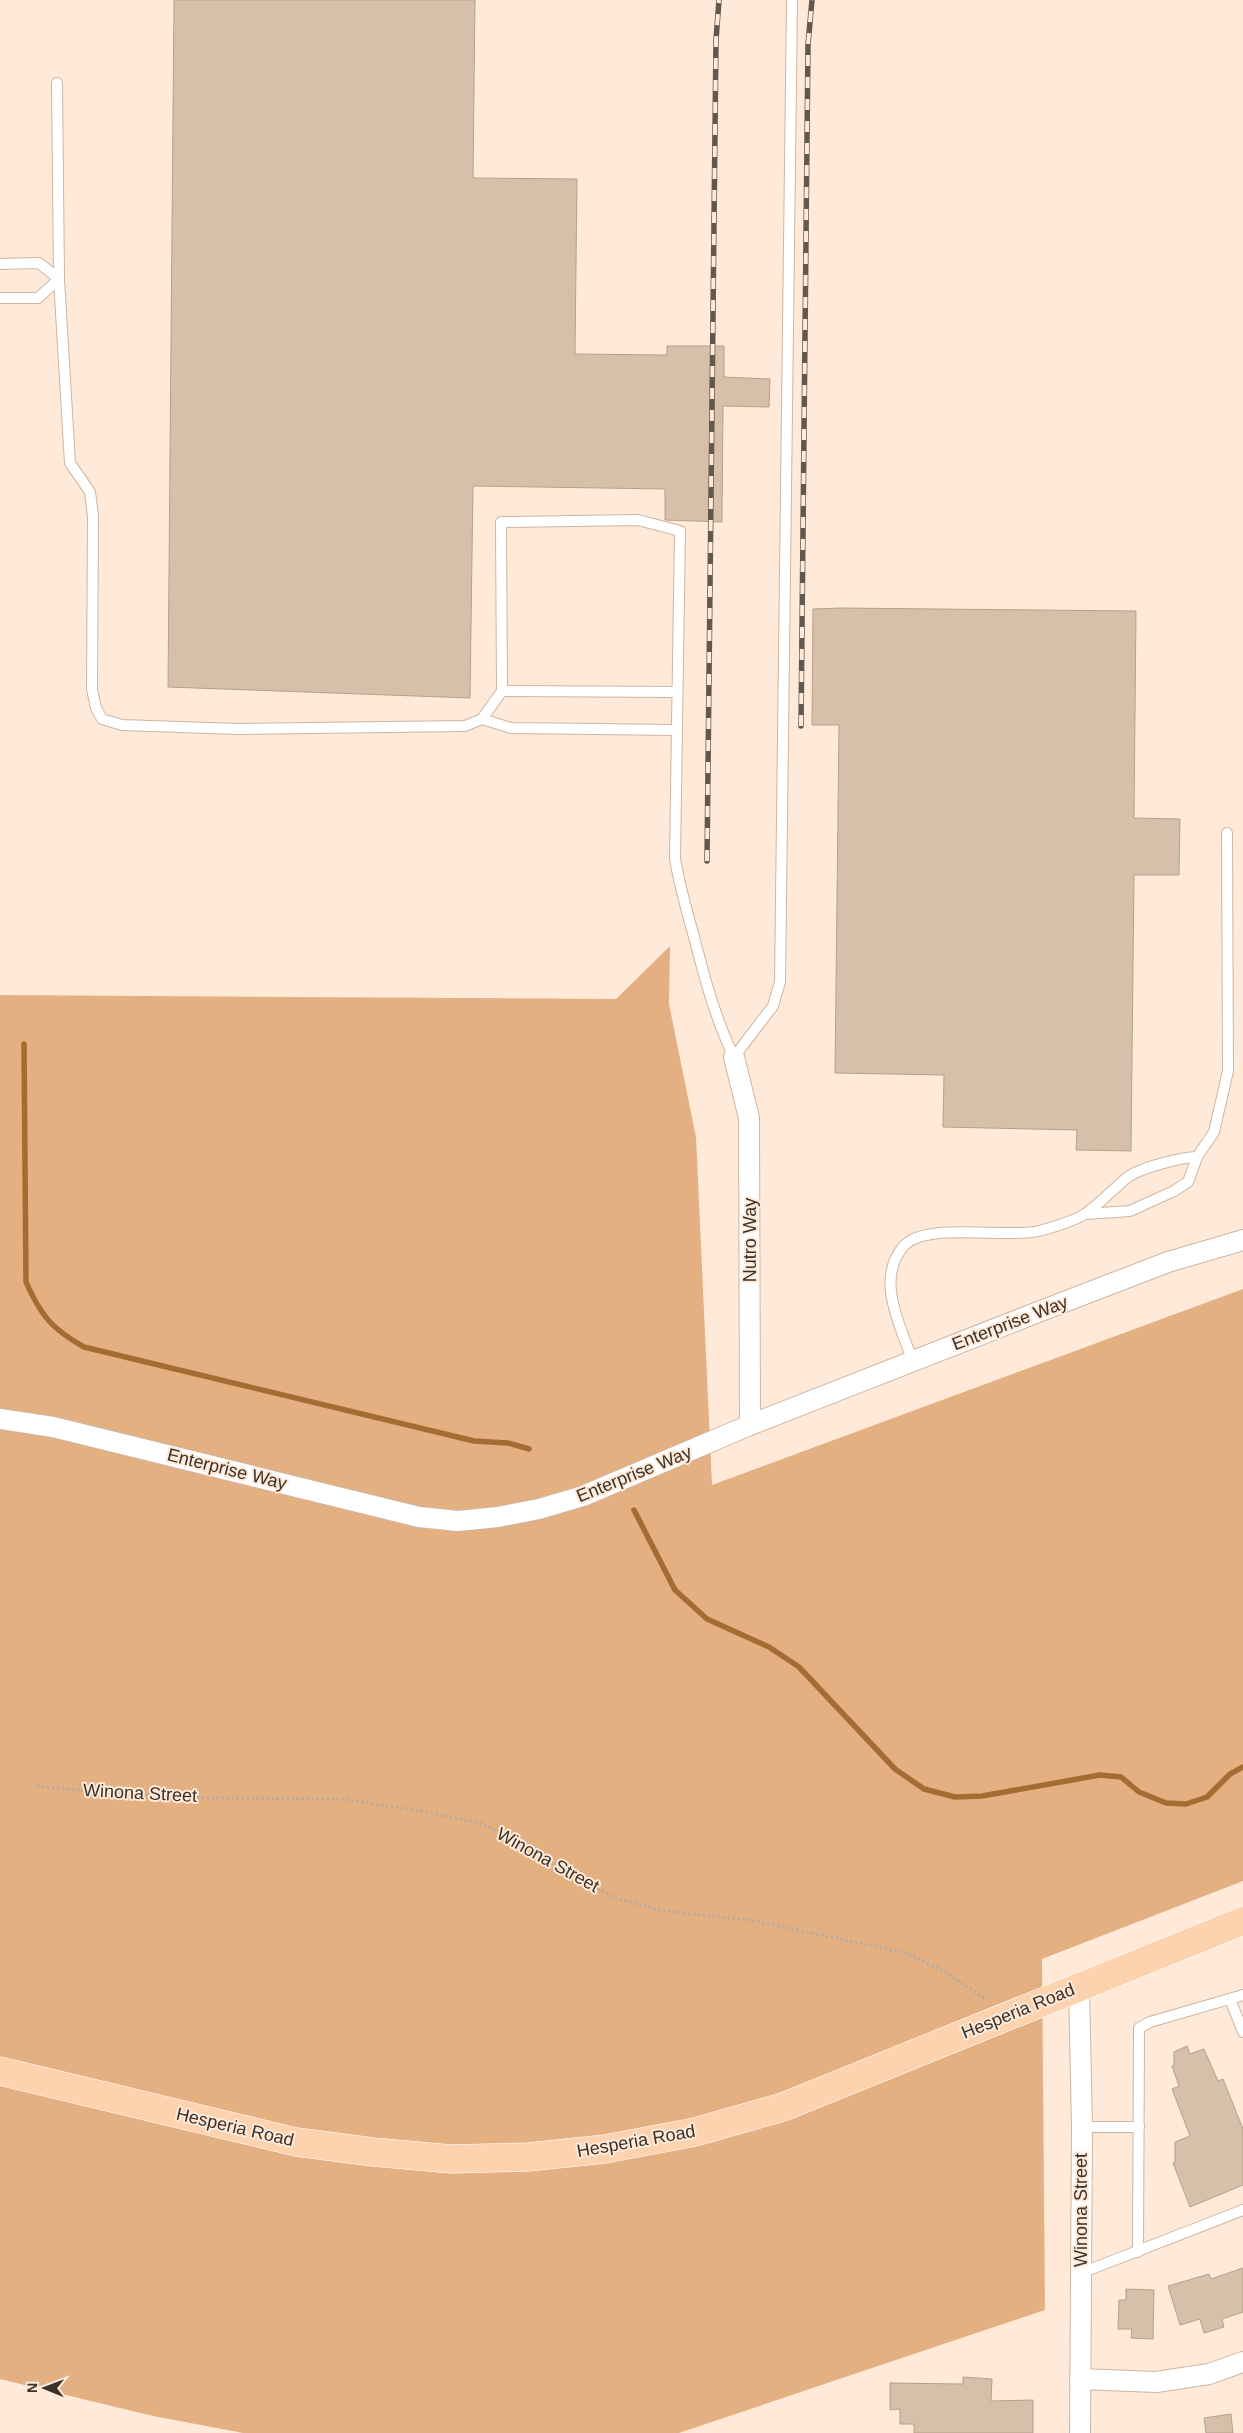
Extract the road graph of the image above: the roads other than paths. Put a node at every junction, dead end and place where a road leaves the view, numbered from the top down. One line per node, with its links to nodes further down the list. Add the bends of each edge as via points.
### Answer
1 (792, 0): 11 (lane, via 780,982 773,1006)
2 (57, 83): 4 (lane)
3 (0, 264): 4 (lane, via 39,263)
4 (59, 279): 5 (lane, via 38,298); 8 (lane, via 70,463 90,492 93,516 92,689 102,718 122,725 238,729 465,726)
5 (0, 298)
6 (502, 691): 7 (lane); 7 (lane, via 501,522 638,520 680,531); 8 (lane)
7 (677, 692): 9 (lane)
8 (482, 720): 9 (lane, via 511,728)
9 (676, 730): 11 (lane, via 674,830 678,880 717,1021)
10 (1227, 833): 12 (lane, via 1228,1071 1214,1132)
11 (734, 1058): 17 (street, Nutro Way, via 749,1118)
12 (1197, 1157): 13 (lane, via 1183,1157 1130,1175); 13 (lane, via 1188,1182 1174,1191 1130,1211)
13 (1085, 1214): 15 (lane, via 1060,1225 1020,1234 934,1232 904,1246 891,1274 891,1295)
14 (1243, 1240): 15 (street, Enterprise Way, via 1168,1262)
15 (913, 1362): 17 (street, Enterprise Way)
16 (0, 1419): 17 (street, Enterprise Way, via 63,1429 419,1517 458,1520 531,1510 583,1496)
17 (750, 1425)
18 (1243, 1921): 19 (main road, Hesperia Road)
19 (1079, 1987): 23 (main road, Hesperia Road, via 783,2107 695,2132 605,2149 528,2157 450,2159 296,2142); 24 (street, Winona Street)
20 (1243, 1995): 21 (lane)
21 (1230, 1999): 22 (lane); 25 (lane, via 1139,2028)
22 (1243, 2032)
23 (0, 2071)
24 (1082, 2126): 25 (lane); 28 (street, Winona Street)
25 (1139, 2127): 27 (lane)
26 (1243, 2210): 27 (lane)
27 (1138, 2252): 28 (lane)
28 (1081, 2273): 30 (street, Winona Street)
29 (1243, 2362): 30 (street, via 1209,2374 1156,2382)
30 (1080, 2379): 31 (street, Winona Street)
31 (1080, 2433)

